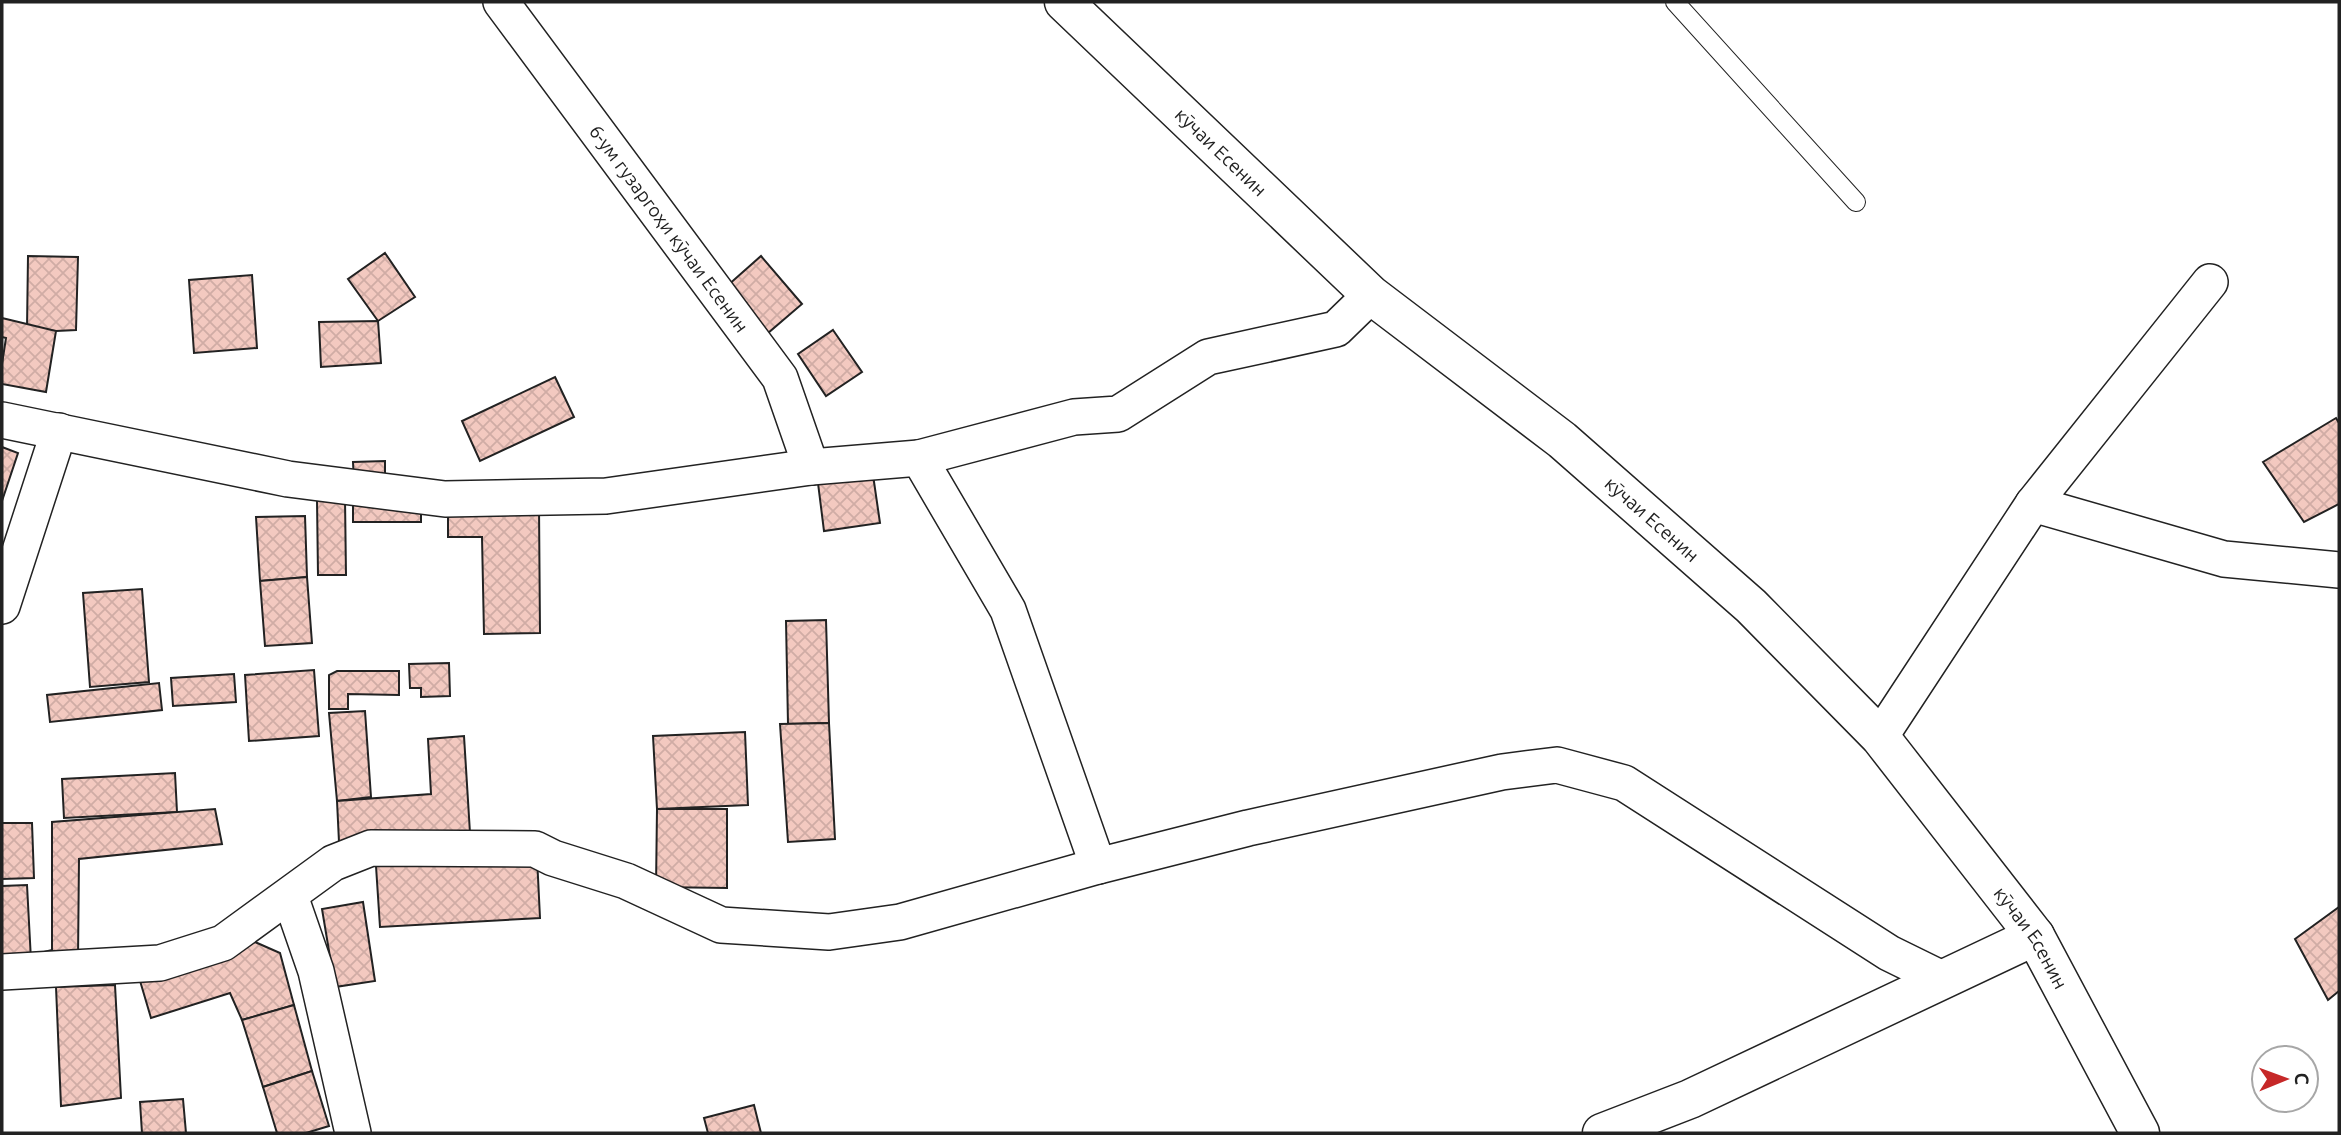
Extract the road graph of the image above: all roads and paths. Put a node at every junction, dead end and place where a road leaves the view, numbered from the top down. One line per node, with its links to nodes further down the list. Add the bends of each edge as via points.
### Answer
1 (501, 2): 10 (street, 6-ум гузаргоҳи кӯчаи Есенин, via 780,378)
2 (1064, 2): 6 (street, кӯчаи Есенин)
3 (1675, 2): 4 (lane)
4 (1856, 202)
5 (2210, 282): 11 (street)
6 (1371, 295): 9 (street, via 1336,328 1208,357 1118,414 1074,417); 14 (street, кӯчаи Есенин, via 1562,440 1751,607)
7 (2, 419): 8 (street)
8 (59, 430): 10 (street, via 288,479 445,499 606,496); 13 (street)
9 (919, 458): 10 (street); 15 (street, via 1008,610)
10 (811, 467)
11 (2033, 504): 12 (street, via 2224,559); 14 (street)
12 (2339, 570)
13 (2, 606)
14 (1880, 737): 17 (street, кӯчаи Есенин)
15 (1098, 866): 16 (street, via 900,922 829,932 721,925 626,881 535,849 371,848 333,863); 19 (street, via 1248,828 1557,765 1623,783 1889,953)
16 (290, 896): 18 (street, via 223,943 160,963); 21 (street, via 316,971)
17 (2035, 936): 19 (street); 20 (street, кӯчаи Есенин)
18 (2, 972)
19 (1944, 980): 22 (street, via 1690,1099)
20 (2138, 1130)
21 (353, 1133)
22 (1602, 1133)

